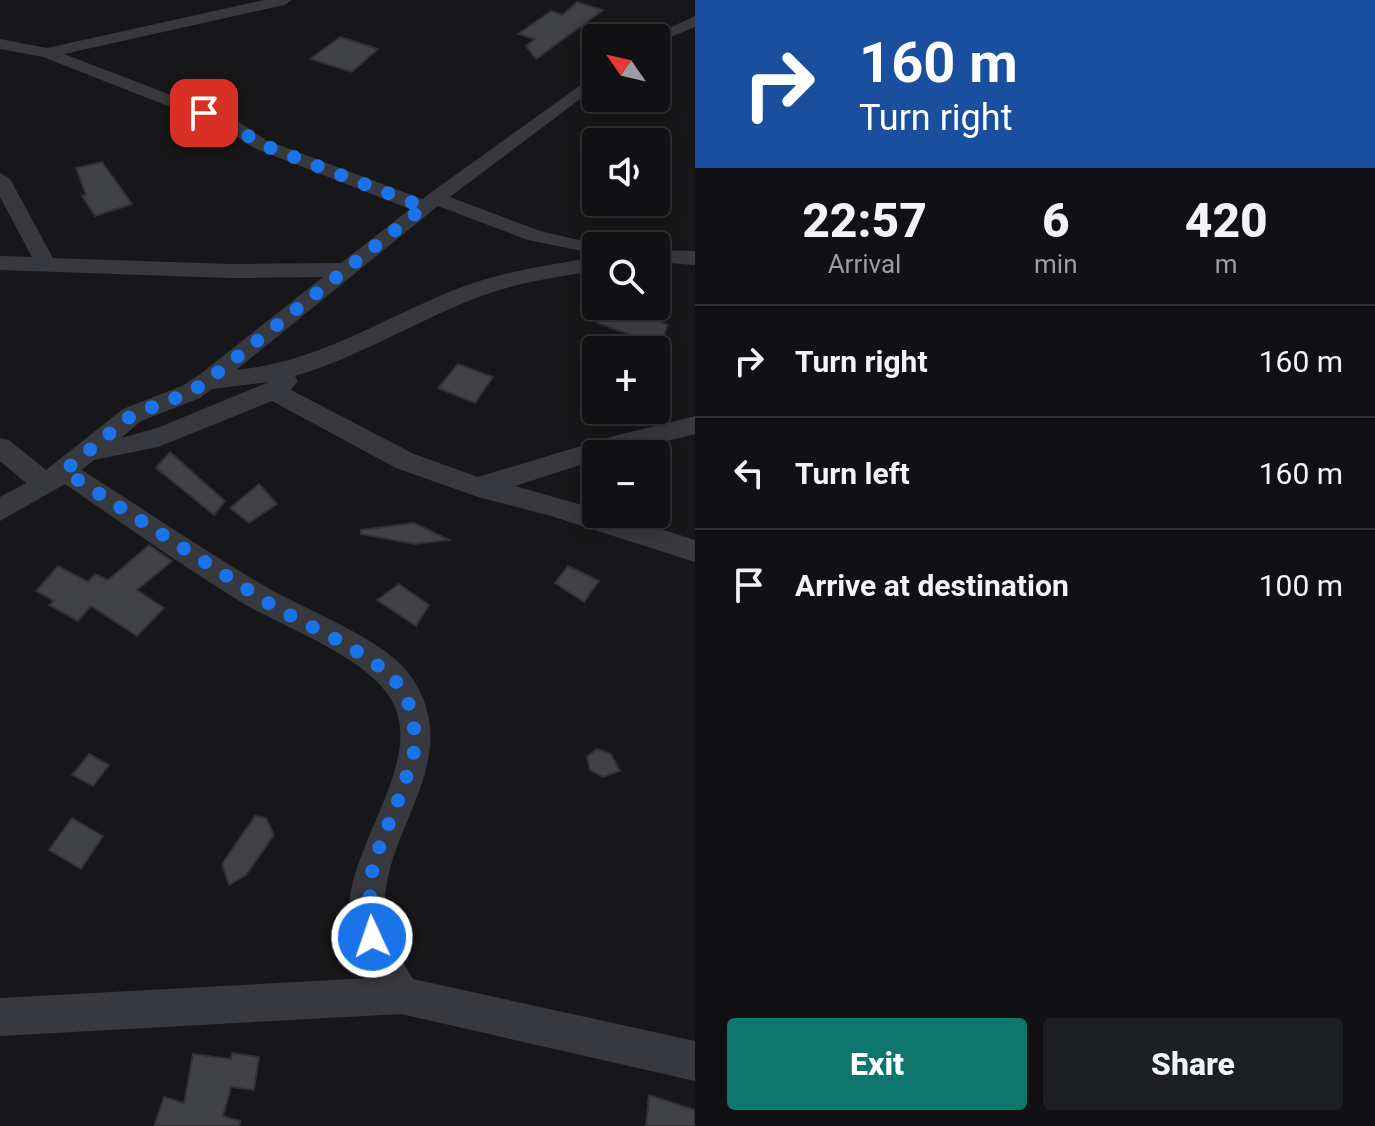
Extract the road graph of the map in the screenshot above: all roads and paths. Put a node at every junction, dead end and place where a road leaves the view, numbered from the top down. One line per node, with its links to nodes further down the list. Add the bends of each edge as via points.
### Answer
1 (284, 0): 5 (street)
2 (695, 21): 3 (street)
3 (670, 32)
4 (0, 44): 5 (street)
5 (47, 53): 8 (street, via 230,124 288,156)
6 (582, 89): 8 (street)
7 (0, 179): 13 (street)
8 (430, 202): 9 (street); 15 (street)
9 (582, 245)
10 (670, 257): 11 (street)
11 (695, 258)
12 (0, 263): 13 (street)
13 (45, 263): 15 (street)
14 (582, 266): 16 (street, via 468,293)
15 (346, 270): 17 (street)
16 (302, 366): 17 (street); 18 (street)
17 (207, 381): 21 (street, via 132,415)
18 (275, 392): 21 (street, via 147,443); 23 (street, via 405,461)
19 (695, 425): 23 (street)
20 (0, 447): 22 (street)
21 (91, 451): 22 (street)
22 (55, 478): 24 (street); 26 (street, via 392,675 408,701 417,742 373,863 368,916 372,937)
23 (478, 487): 25 (street)
24 (0, 510)
25 (695, 551)
26 (401, 995): 27 (street); 28 (street)
27 (0, 1017)
28 (695, 1061)

